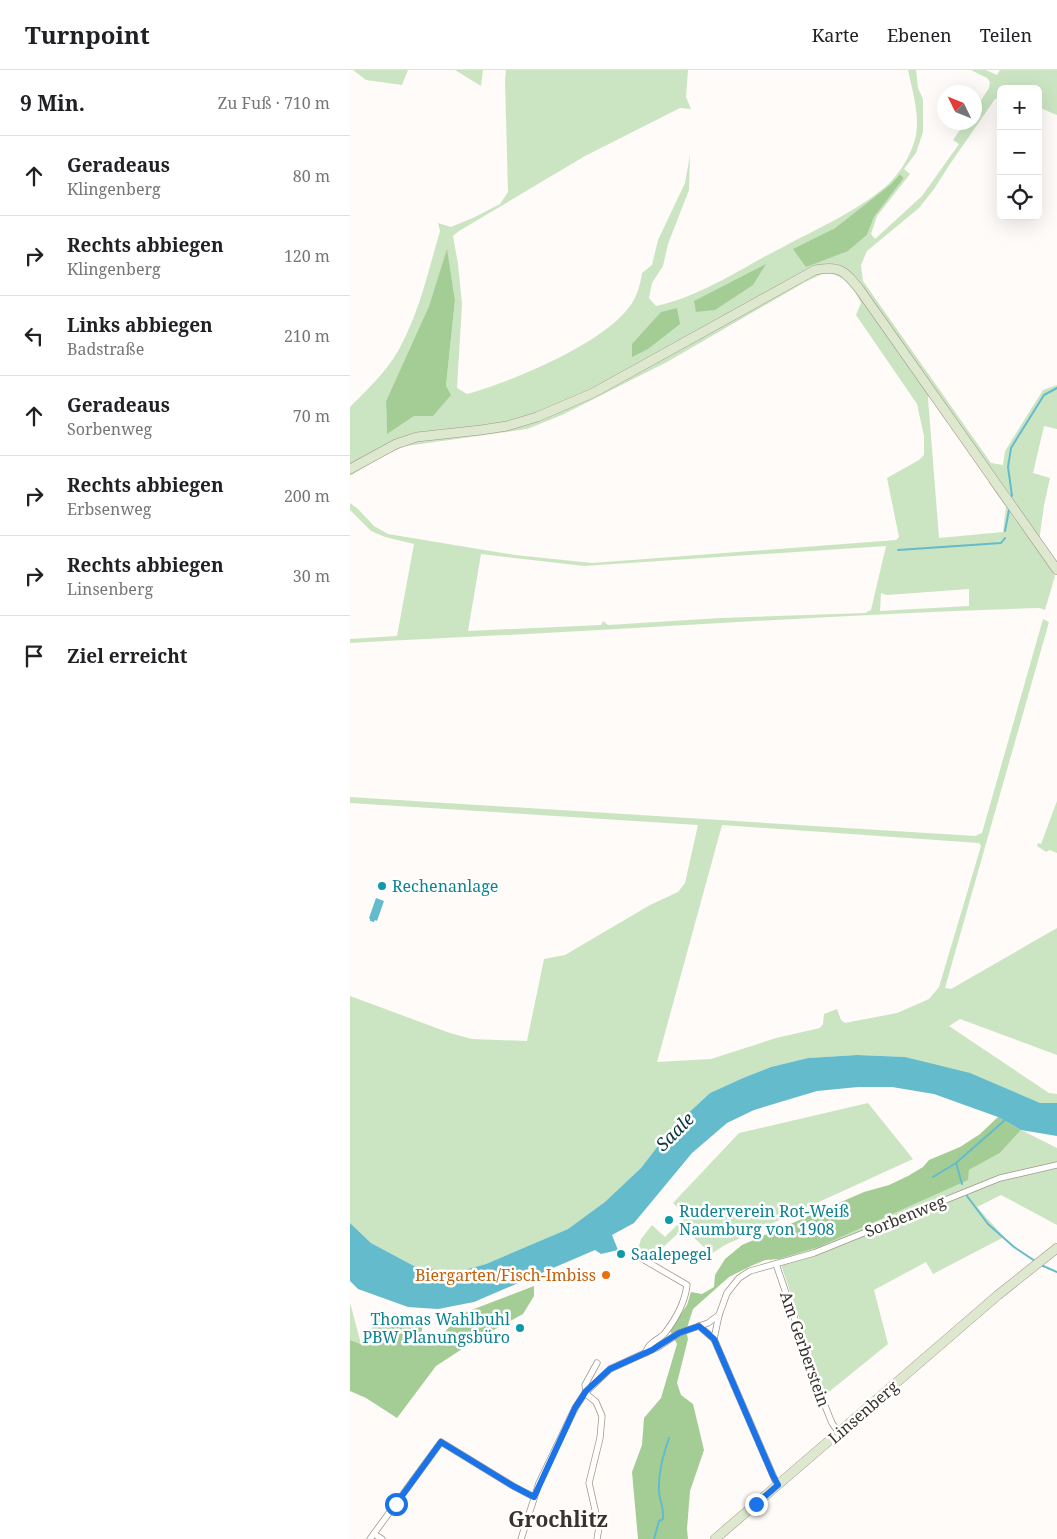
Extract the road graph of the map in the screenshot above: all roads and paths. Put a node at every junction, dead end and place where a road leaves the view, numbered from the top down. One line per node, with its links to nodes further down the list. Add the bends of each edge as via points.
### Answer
1 (350, 469): 2 (street, via 416,437 490,429 537,417 592,393 815,270 829,267 847,274 860,290)
2 (1057, 569)
3 (1057, 1164): 6 (street, Sorbenweg, via 1000,1178 814,1253)
4 (1057, 1248): 13 (street, Linsenberg)
5 (634, 1254): 10 (street, via 687,1285 684,1300 666,1331 646,1348)
6 (776, 1264): 7 (street, Sorbenweg, via 754,1269 739,1278 727,1293); 13 (street, Am Gerberstein, via 823,1400)
7 (719, 1315): 8 (street); 9 (street, Sorbenweg)
8 (699, 1326): 9 (street); 10 (street, via 679,1333)
9 (714, 1339): 14 (street)
10 (646, 1353): 12 (street, via 610,1369)
11 (597, 1364): 12 (street, via 585,1385)
12 (586, 1392): 15 (street, via 575,1408); 19 (street, via 596,1402 602,1416 589,1483 599,1527)
13 (838, 1433): 14 (street, Linsenberg)
14 (778, 1485): 20 (street, Linsenberg)
15 (534, 1497): 16 (street, via 441,1442); 18 (street)
16 (372, 1536): 17 (street)
17 (382, 1539)
18 (521, 1539)
19 (596, 1539)
20 (715, 1539)

